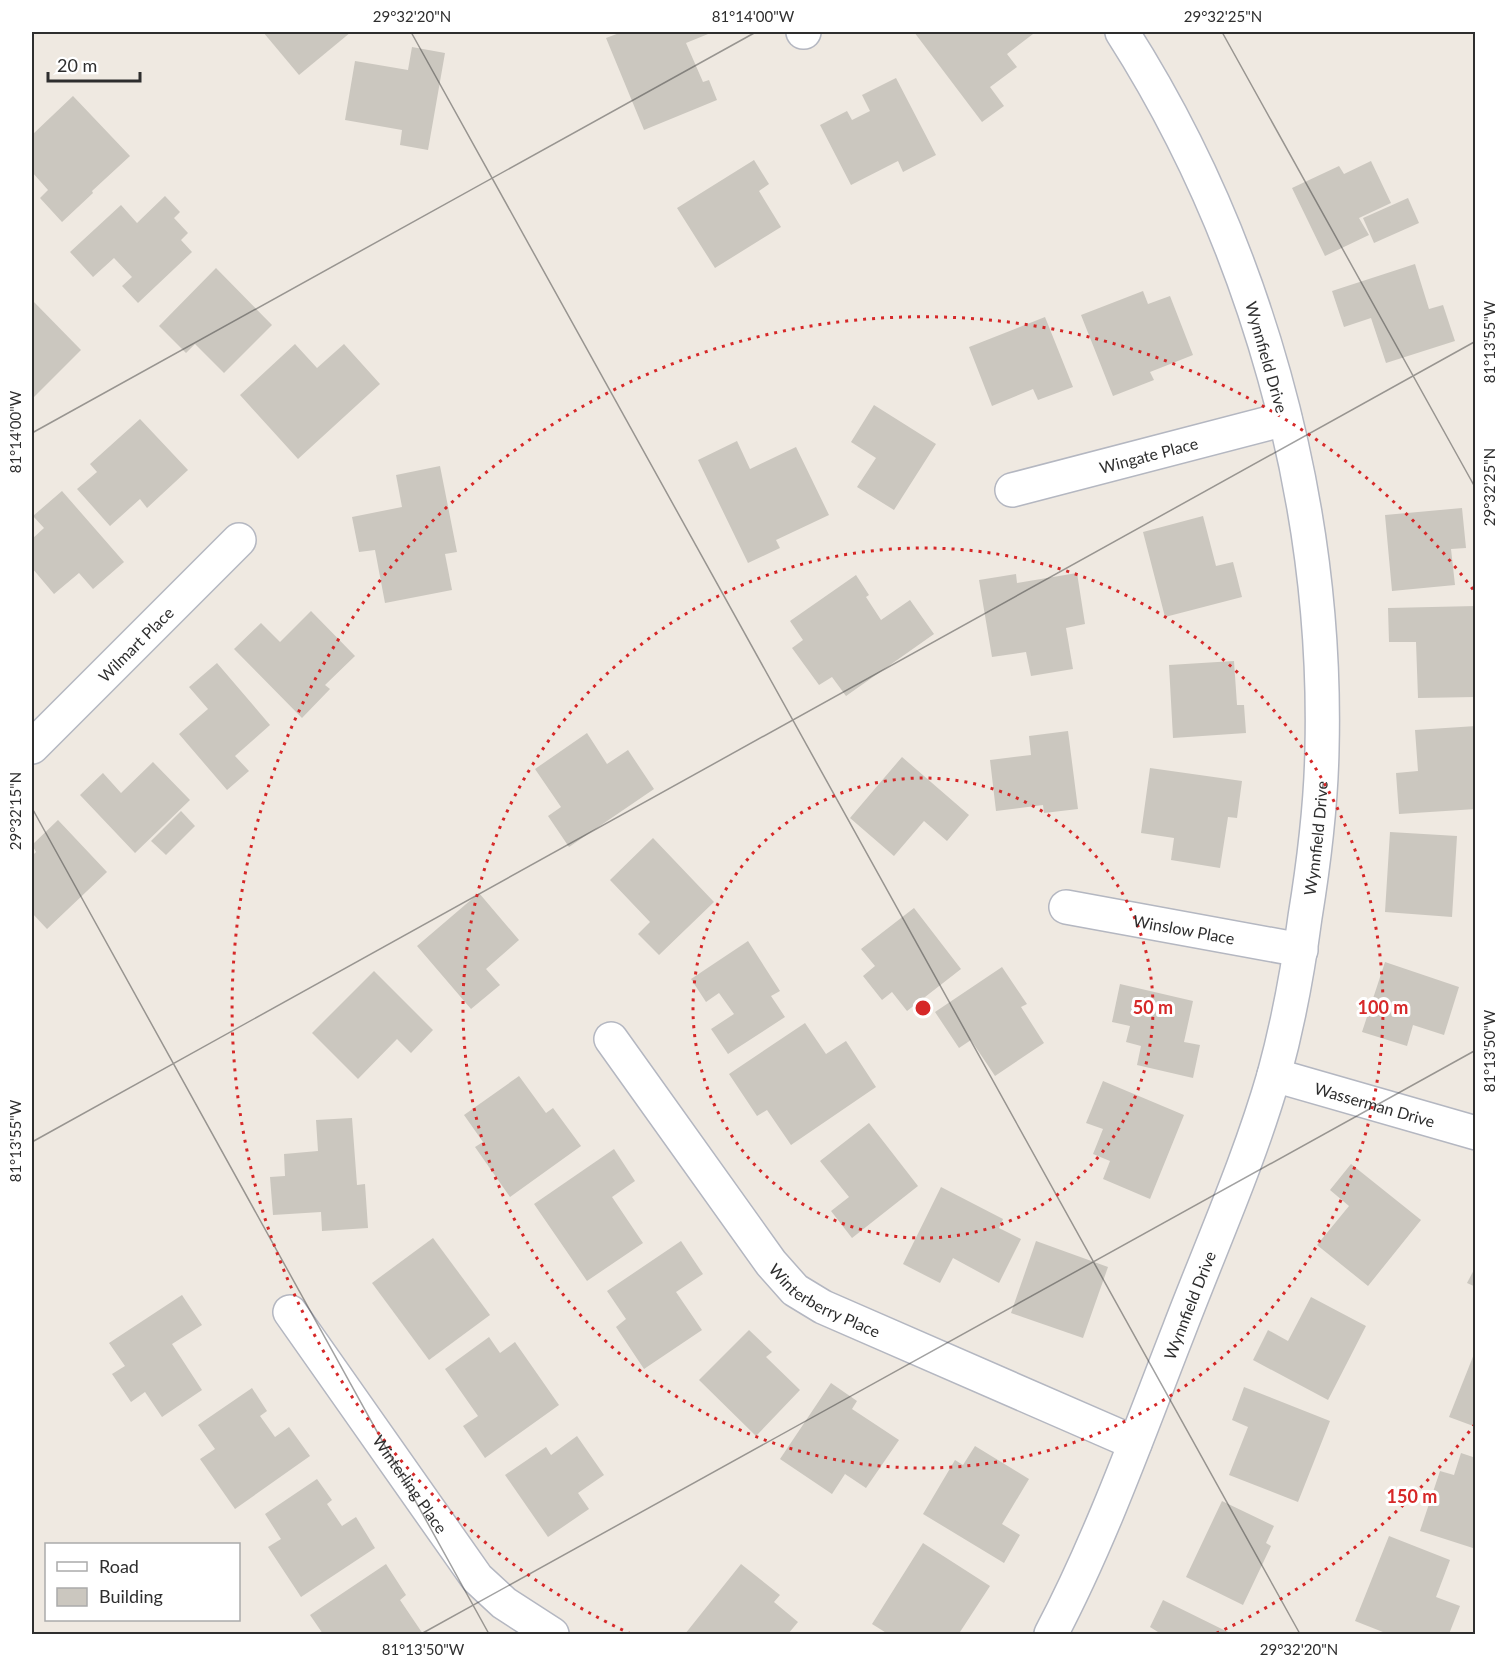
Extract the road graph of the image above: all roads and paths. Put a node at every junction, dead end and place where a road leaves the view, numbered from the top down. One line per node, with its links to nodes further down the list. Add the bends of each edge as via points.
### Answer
1 (1122, 32): 2 (street, Wynnfield Drive, via 1165,103 1225,231)
2 (1285, 419): 3 (street, Wingate Place); 7 (street, Wynnfield Drive, via 1312,569 1321,688 1321,784)
3 (1012, 490)
4 (239, 540): 5 (street, Wilmart Place)
5 (32, 747)
6 (1066, 907): 7 (street, Winslow Place)
7 (1301, 950): 9 (street, Wynnfield Drive)
8 (611, 1039): 12 (street, Winterberry Place, via 771,1263 795,1290 823,1308)
9 (1274, 1075): 10 (street, Wasserman Drive); 12 (street, Wynnfield Drive)
10 (1476, 1133)
11 (290, 1312): 13 (street, Winterling Place, via 477,1578)
12 (1135, 1443): 14 (street, Wynnfield Drive, via 1073,1593)
13 (552, 1635)
14 (1051, 1635)

